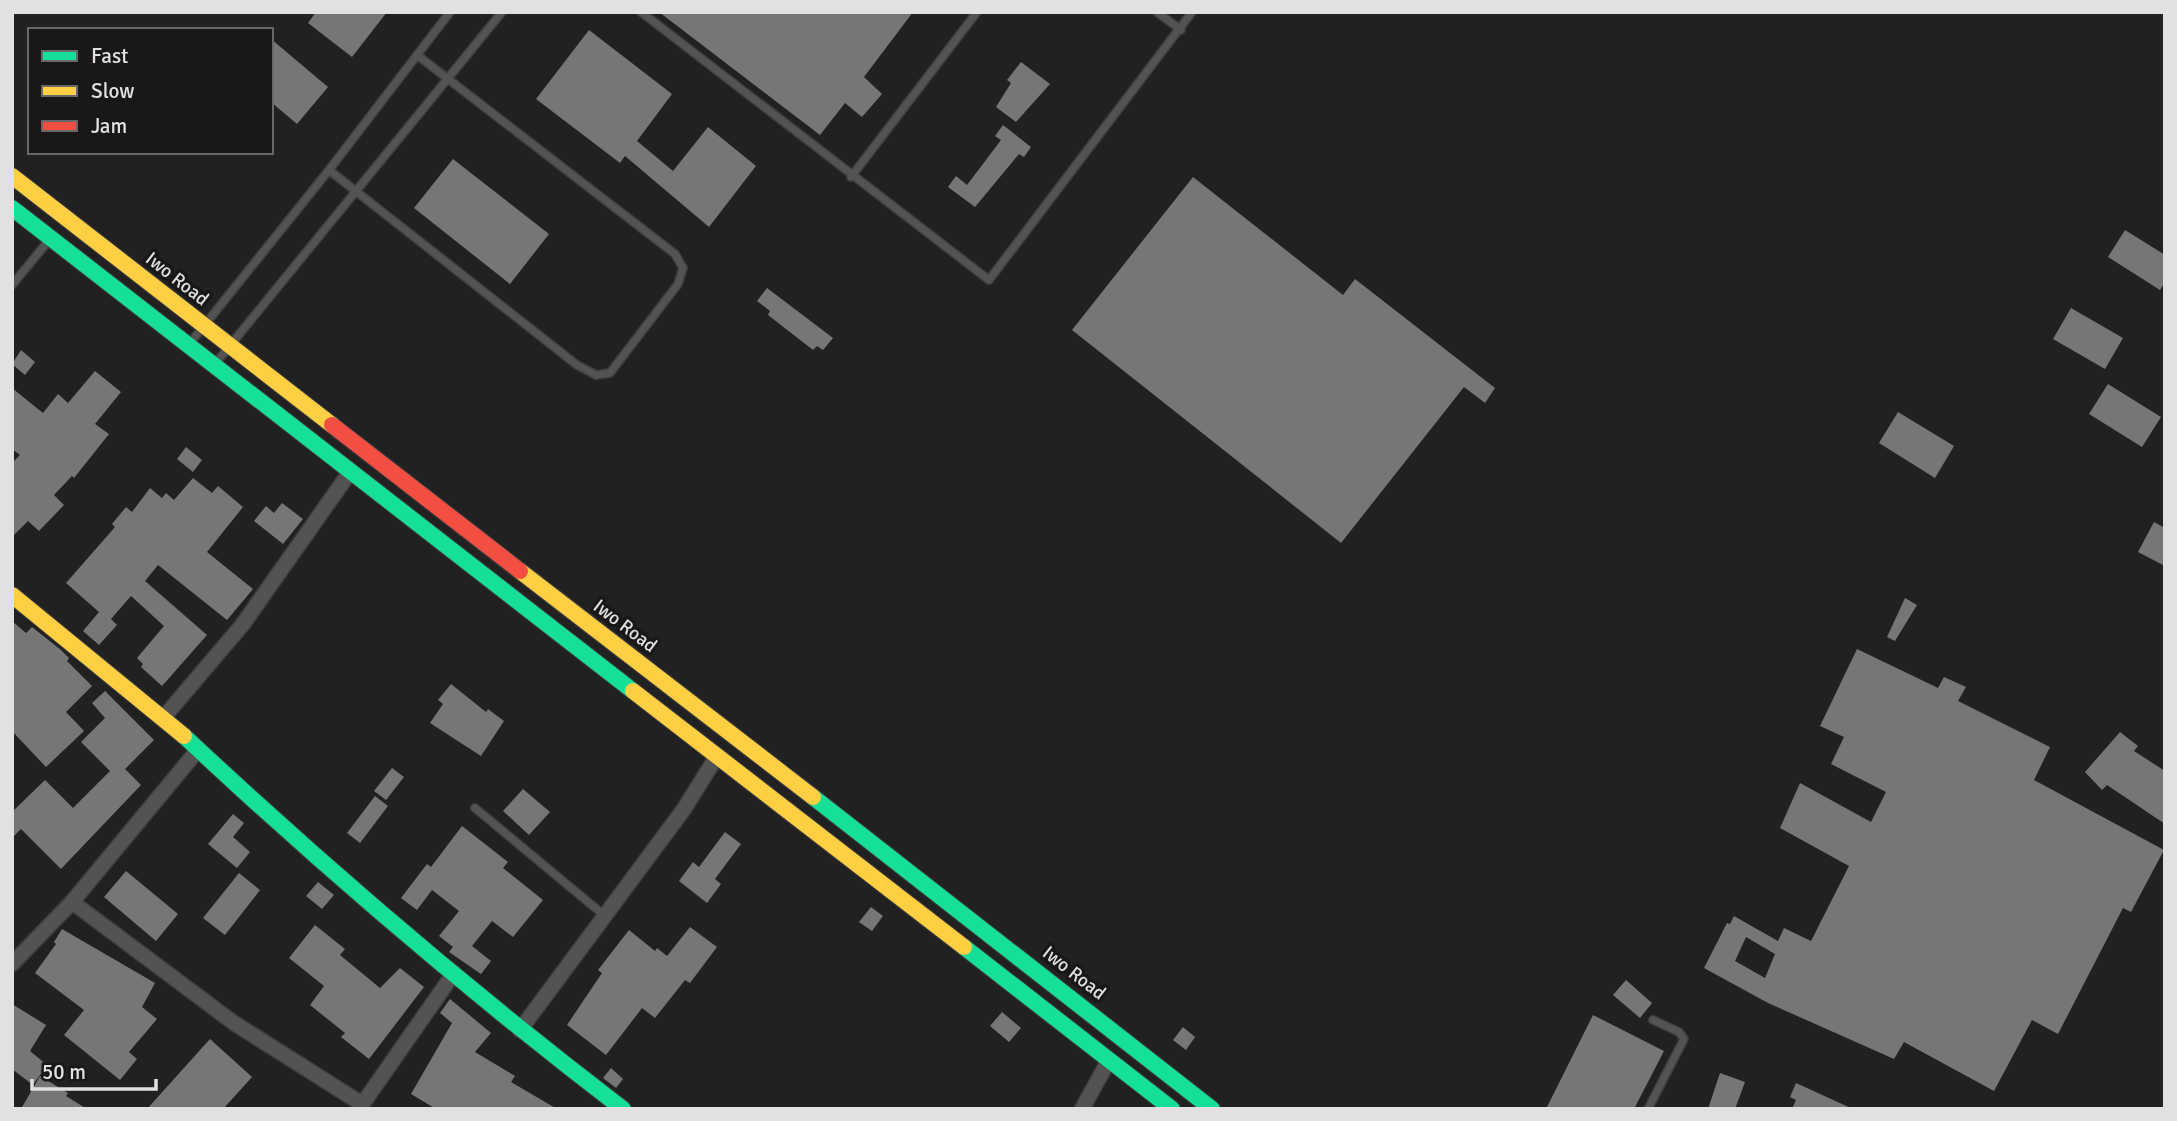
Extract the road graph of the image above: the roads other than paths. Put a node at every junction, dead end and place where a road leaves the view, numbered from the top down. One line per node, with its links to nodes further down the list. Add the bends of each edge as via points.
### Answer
1 (450, 12): 8 (lane)
2 (502, 12): 9 (lane)
3 (641, 12): 12 (lane)
4 (976, 12): 12 (lane)
5 (1157, 12): 7 (lane)
6 (1192, 12): 7 (lane)
7 (1181, 30): 12 (lane, via 989,280)
8 (417, 55): 9 (lane); 10 (lane)
9 (449, 79): 13 (lane); 13 (lane, via 680,262 683,268 678,284 610,373 596,375 577,365)
10 (329, 170): 13 (lane); 17 (lane)
11 (12, 176): 17 (main road, Iwo Road)
12 (851, 177)
13 (357, 192): 18 (lane)
14 (12, 208): 15 (main road)
15 (51, 238): 16 (lane); 19 (main road)
16 (12, 285)
17 (203, 326): 18 (main road, Iwo Road); 19 (lane)
18 (229, 345): 20 (lane); 26 (main road, Iwo Road)
19 (187, 346): 20 (main road)
20 (213, 367): 21 (main road)
21 (350, 472): 23 (street, via 243,624); 25 (main road)
22 (12, 595): 23 (main road)
23 (164, 717): 24 (main road)
24 (197, 751): 29 (street); 32 (main road, via 306,850)
25 (717, 756): 27 (main road); 30 (street)
26 (776, 766): 27 (main road); 40 (main road, Iwo Road)
27 (759, 788): 35 (main road)
28 (475, 808): 30 (lane)
29 (72, 902): 31 (street); 36 (street, via 234,1023)
30 (605, 916): 34 (street)
31 (12, 964)
32 (454, 973): 34 (main road); 36 (street)
33 (1653, 1020): 41 (lane, via 1684,1039)
34 (520, 1030): 37 (main road)
35 (1109, 1060): 38 (street); 39 (main road)
36 (360, 1107)
37 (623, 1109)
38 (1082, 1109)
39 (1172, 1109)
40 (1212, 1109)
41 (1648, 1109)

